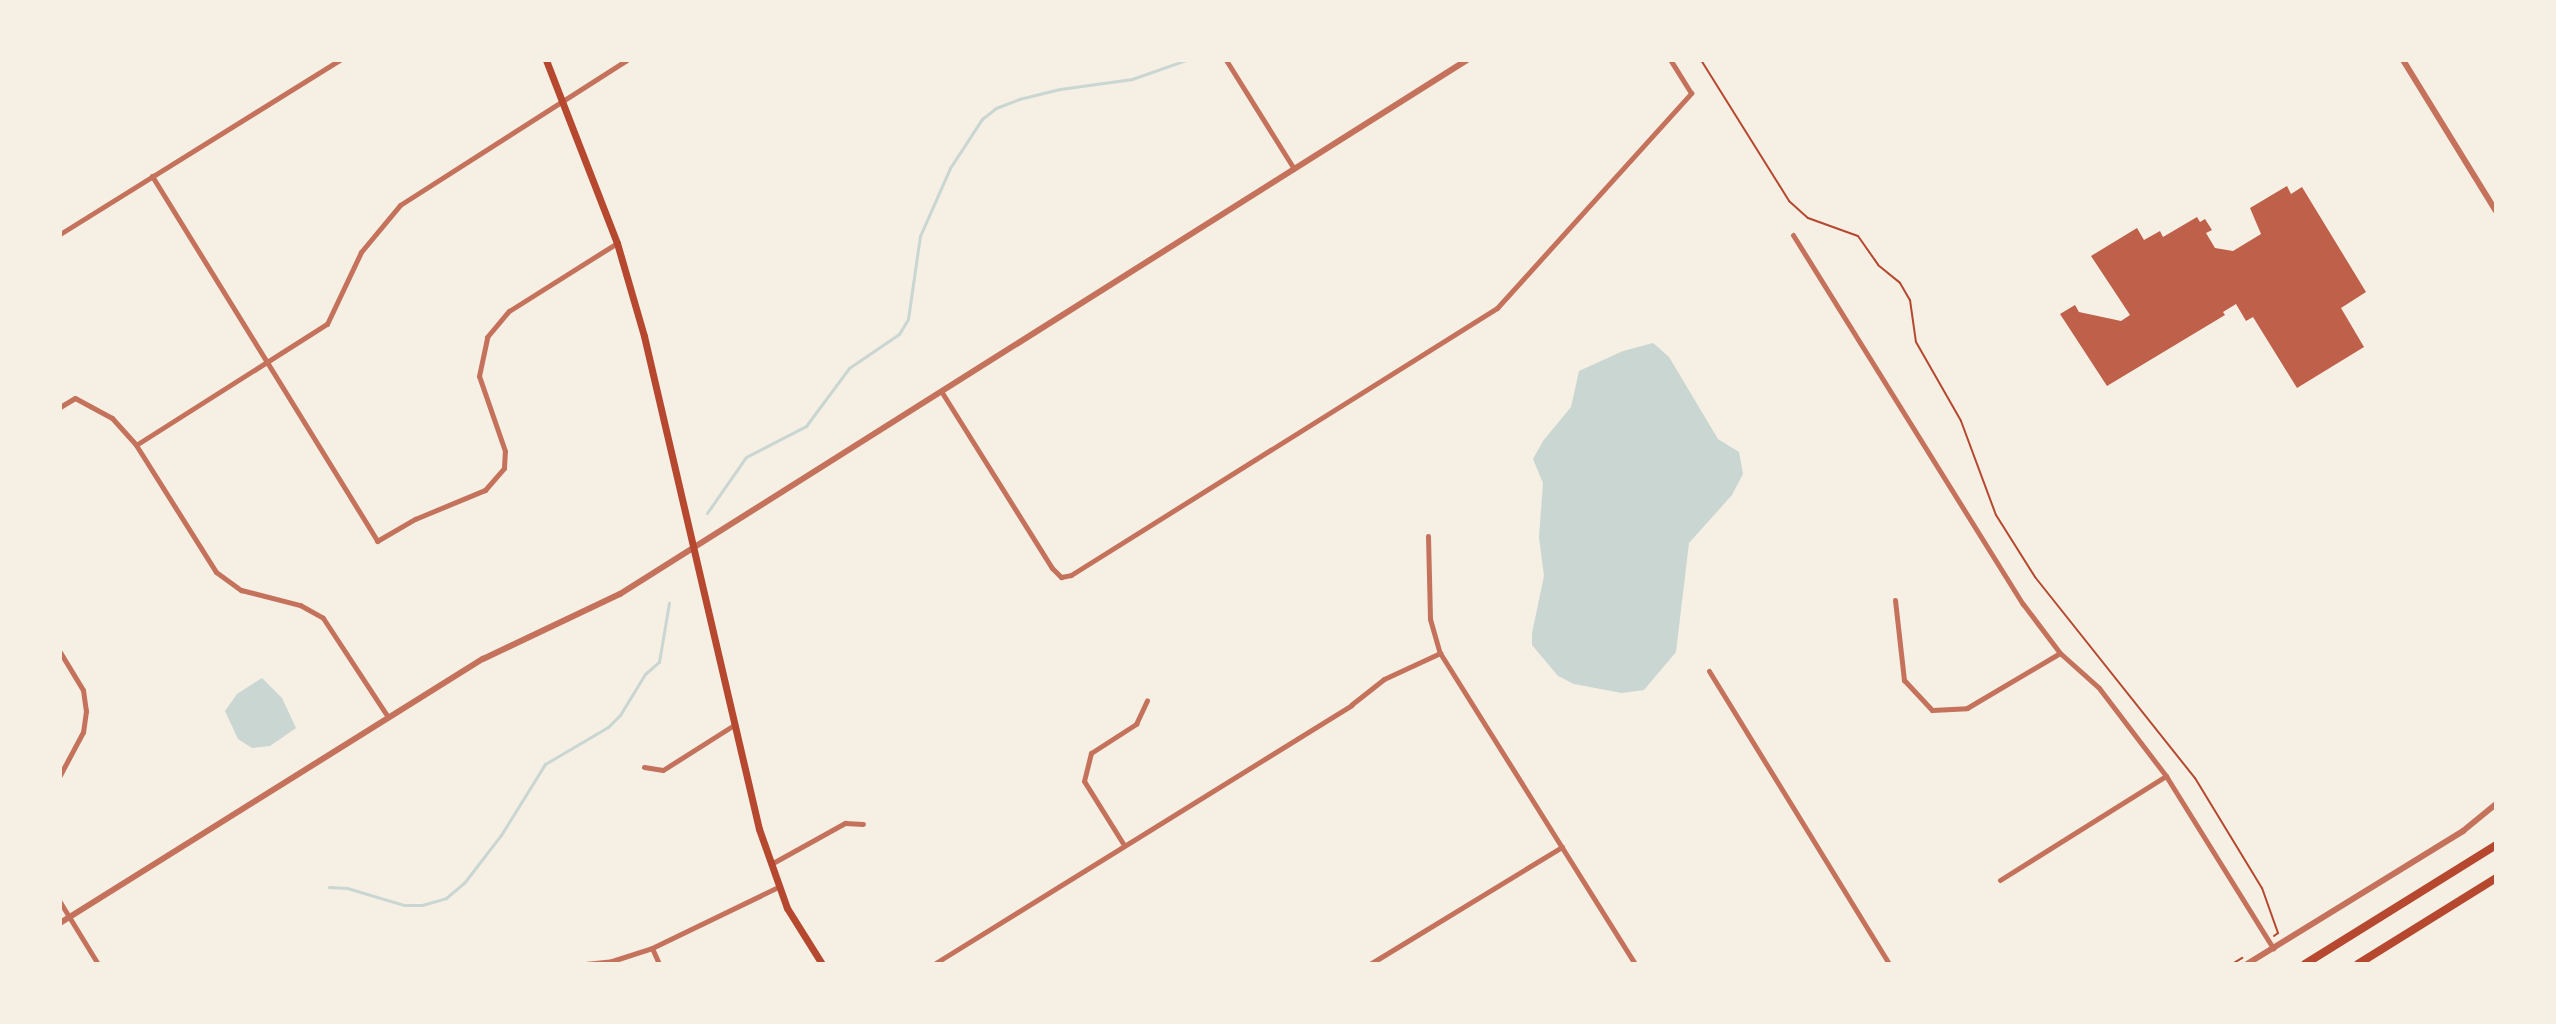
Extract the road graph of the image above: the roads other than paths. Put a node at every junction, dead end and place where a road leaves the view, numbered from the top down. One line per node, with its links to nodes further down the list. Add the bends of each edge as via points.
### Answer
1 (340, 60): 10 (street)
2 (546, 60): 8 (main road)
3 (627, 60): 8 (street)
4 (1226, 60): 9 (street)
5 (1467, 60): 9 (street)
6 (1670, 60): 16 (street, via 1691,93 1497,308 1071,575 1061,577 1052,568)
7 (2403, 60): 11 (street)
8 (561, 99): 14 (main road); 15 (street, via 400,205 361,252 327,324)
9 (1294, 169): 16 (street)
10 (152, 176): 12 (street); 15 (street)
11 (2496, 211)
12 (60, 234)
13 (1793, 235): 24 (street, via 2023,604)
14 (617, 243): 15 (street, via 509,311 487,337 479,376 505,451 504,468 485,490 377,541); 20 (main road)
15 (268, 365): 18 (street)
16 (941, 391): 20 (street)
17 (60, 407): 18 (street, via 75,398 112,418)
18 (136, 445): 27 (street, via 216,572 241,590 300,605 323,618)
19 (1428, 536): 23 (street, via 1430,619)
20 (693, 548): 27 (street, via 620,594 483,659); 28 (main road)
21 (1895, 600): 24 (street, via 1904,680 1932,710 1967,708)
22 (60, 652): 30 (street, via 83,690 86,711 83,732)
23 (1440, 653): 34 (street, via 1384,679 1351,705); 36 (street)
24 (2060, 653): 31 (street, via 2099,688)
25 (1709, 671): 53 (street)
26 (1147, 700): 34 (street, via 1136,724 1091,753 1084,781)
27 (388, 717): 42 (street)
28 (734, 725): 29 (street, via 663,770); 37 (main road)
29 (644, 767)
30 (60, 775)
31 (2166, 776): 39 (street); 45 (street)
32 (2496, 804): 45 (street, via 2463,831)
33 (863, 824): 37 (street, via 845,823)
34 (1124, 845): 51 (street)
35 (2496, 845): 55 (highway)
36 (1562, 847): 46 (street); 52 (street)
37 (770, 865): 40 (main road)
38 (2496, 878): 56 (highway)
39 (2000, 880)
40 (778, 887): 44 (street); 50 (main road)
41 (60, 902): 42 (street)
42 (69, 917): 43 (street); 47 (street)
43 (60, 923)
44 (652, 948): 48 (street); 49 (street)
45 (2273, 948): 54 (street)
46 (1632, 963)
47 (98, 964)
48 (585, 964)
49 (659, 964)
50 (822, 964)
51 (934, 964)
52 (1370, 964)
53 (1889, 964)
54 (2247, 964)
55 (2305, 964)
56 (2358, 964)

